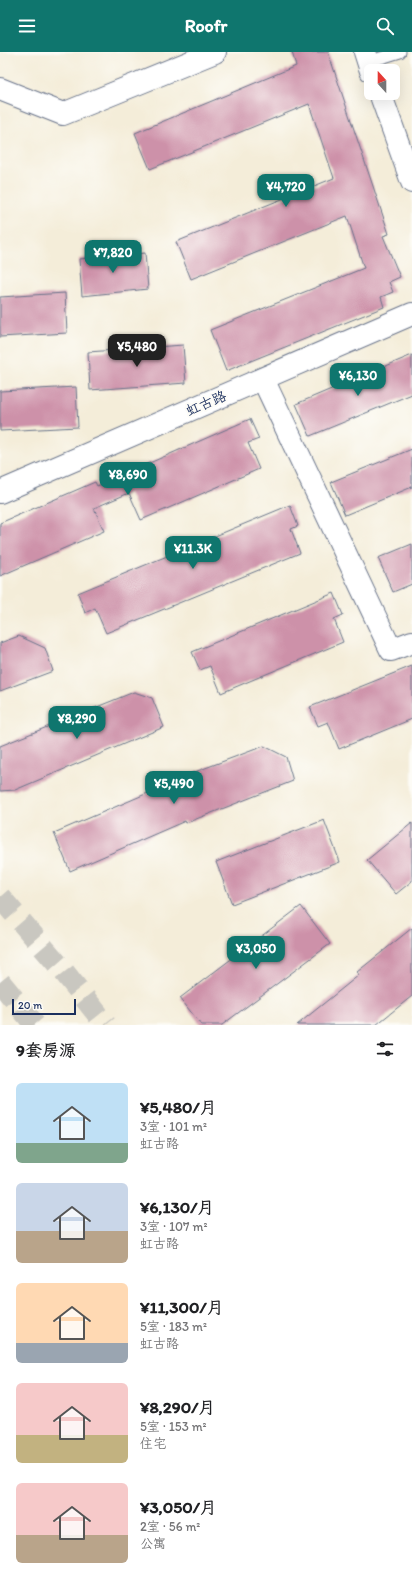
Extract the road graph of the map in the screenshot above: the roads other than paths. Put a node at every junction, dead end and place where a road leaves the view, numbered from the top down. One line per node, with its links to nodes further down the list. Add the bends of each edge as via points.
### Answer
1 (215, 52): 4 (street, via 64,114)
2 (400, 52): 3 (lane)
3 (368, 62)
4 (0, 89)
5 (383, 100): 6 (street)
6 (412, 182)
7 (412, 314): 8 (street, 虹古路)
8 (263, 378): 9 (street, 虹古路); 10 (street, via 391,650)
9 (0, 492)
10 (412, 642)

